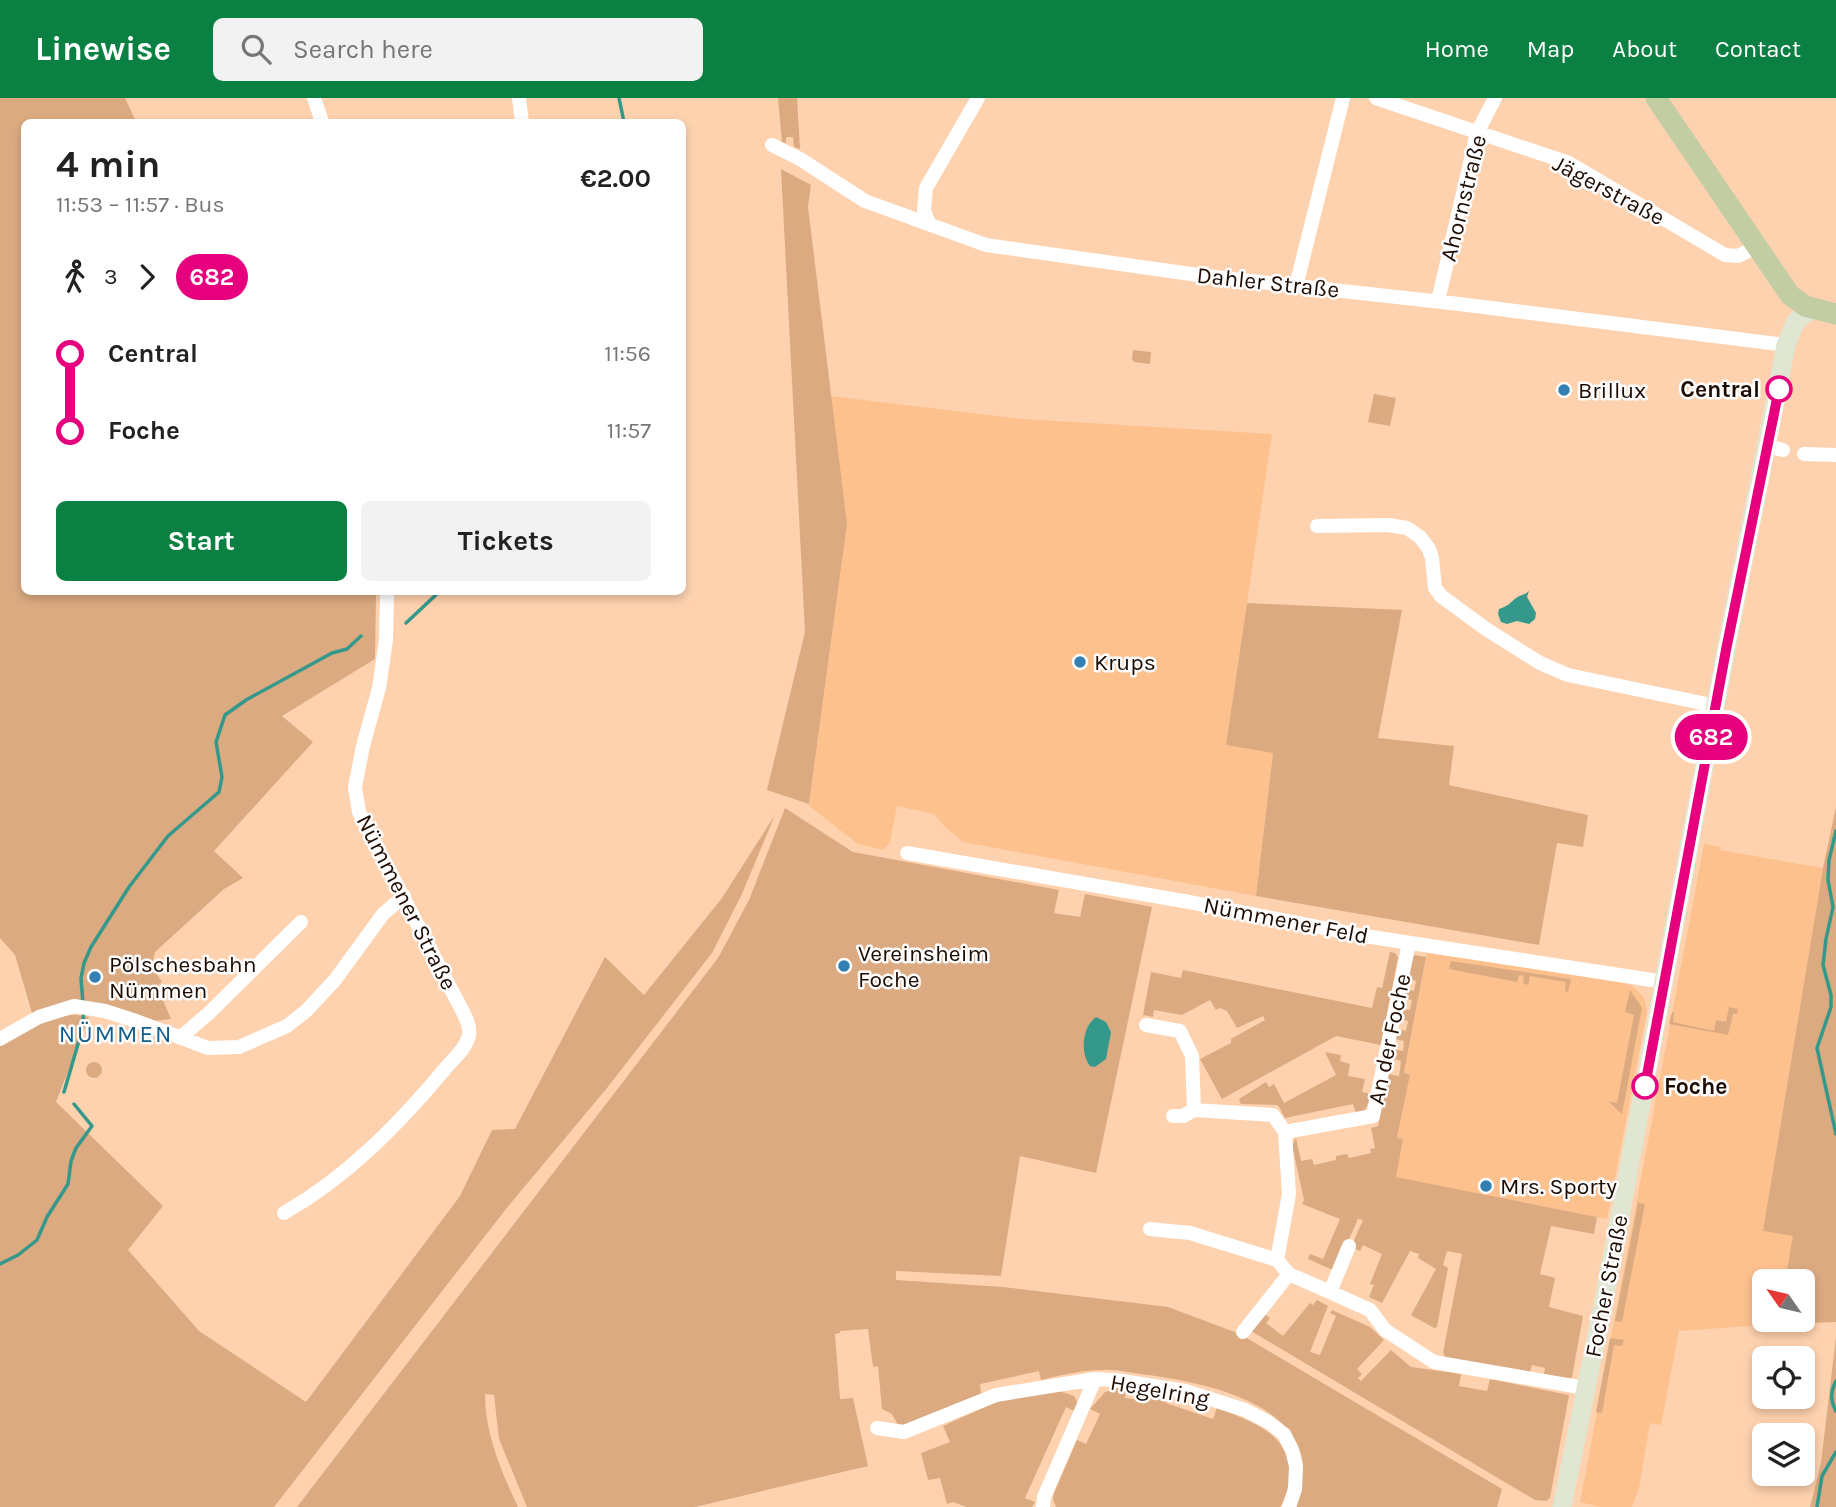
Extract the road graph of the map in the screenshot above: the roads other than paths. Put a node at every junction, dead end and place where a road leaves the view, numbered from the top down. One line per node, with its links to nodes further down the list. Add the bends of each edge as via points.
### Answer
1 (314, 98): 8 (street)
2 (519, 98): 9 (street)
3 (978, 98): 12 (street, via 926,188 924,210)
4 (1343, 98): 14 (street)
5 (1376, 98): 10 (street, Jägerstraße)
6 (1495, 98): 10 (street, Ahornstraße)
7 (1657, 98): 13 (main road)
8 (321, 119)
9 (522, 119)
10 (1477, 134): 13 (street, Jägerstraße, via 1569,163 1726,255 1738,256); 16 (street, Ahornstraße)
11 (772, 145): 12 (street, Dahler Straße, via 865,201)
12 (929, 224): 14 (street, Dahler Straße, via 986,245)
13 (1756, 247): 15 (main road)
14 (1296, 286): 16 (street, Dahler Straße)
15 (1782, 286): 17 (main road); 18 (main road); 20 (main road, Focher Straße)
16 (1438, 302): 20 (street, Dahler Straße)
17 (1836, 303): 18 (main road)
18 (1812, 309): 19 (main road); 20 (main road, via 1796,321)
19 (1836, 314)
20 (1788, 340): 25 (main road, Focher Straße, via 1775,448)
21 (1804, 454): 22 (street)
22 (1836, 455)
23 (1317, 526): 25 (street, via 1407,528 1429,549 1435,588 1441,596 1540,663 1568,675)
24 (387, 595): 27 (street, Nümmener Straße, via 379,688 355,788 359,812)
25 (1716, 706): 30 (main road, Focher Straße)
26 (907, 853): 29 (street, Nümmener Feld)
27 (404, 896): 32 (street, via 383,914 320,997 287,1026 227,1049 208,1048); 37 (street, Nümmener Straße, via 467,1021 469,1036 429,1088 372,1147)
28 (301, 922): 32 (street)
29 (1409, 943): 30 (street, Nümmener Feld); 36 (street, An der Foche, via 1373,1116)
30 (1665, 982): 45 (main road, Focher Straße)
31 (1146, 1025): 34 (street, via 1180,1031 1192,1056)
32 (181, 1037): 33 (street, via 80,1007 39,1017)
33 (0, 1040)
34 (1194, 1110): 35 (street); 36 (street, via 1273,1115)
35 (1173, 1116)
36 (1284, 1132): 40 (street, via 1289,1194)
37 (284, 1213)
38 (1150, 1229): 40 (street, via 1190,1233)
39 (1349, 1246): 42 (street)
40 (1277, 1260): 41 (street)
41 (1289, 1274): 42 (street); 43 (street)
42 (1330, 1292): 45 (street, via 1370,1310 1385,1330 1434,1362)
43 (1243, 1332)
44 (1095, 1379): 46 (street, Hegelring, via 996,1395 904,1432); 47 (street); 48 (street, Hegelring, via 1185,1391 1268,1422 1283,1434 1292,1450 1296,1478)
45 (1585, 1388): 49 (main road, Focher Straße)
46 (877, 1428)
47 (1043, 1507)
48 (1289, 1507)
49 (1562, 1507)

